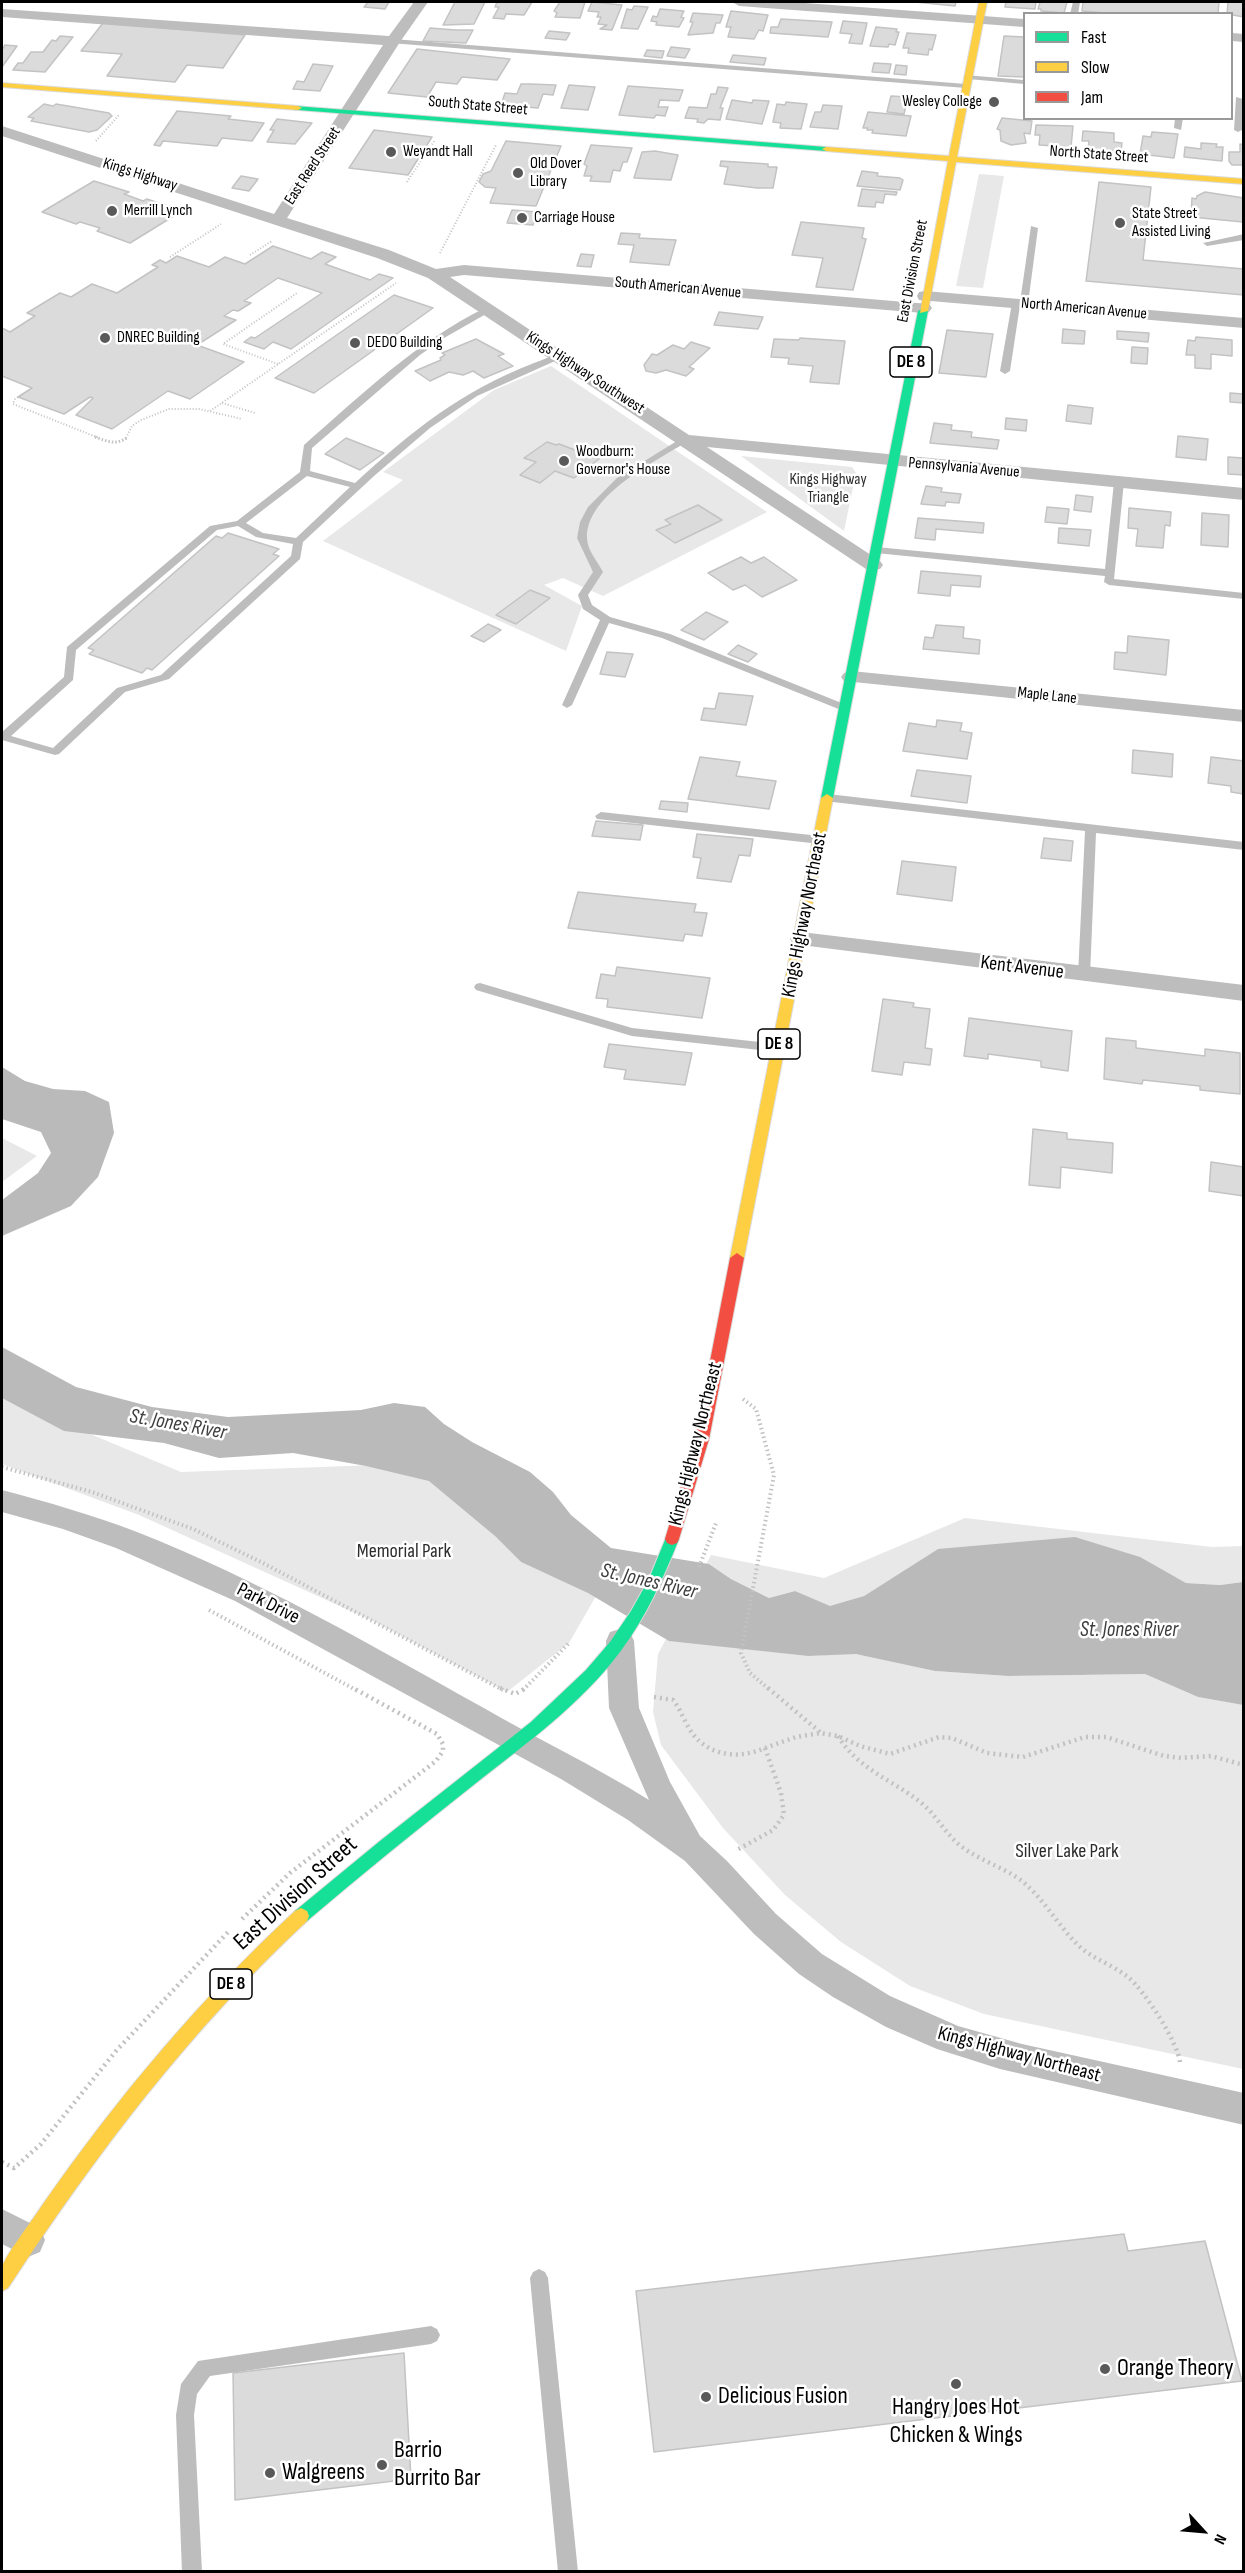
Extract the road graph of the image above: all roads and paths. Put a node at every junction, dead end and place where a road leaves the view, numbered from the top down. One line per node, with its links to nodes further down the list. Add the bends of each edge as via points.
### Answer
1 (421, 2): 7 (street, East Reed Street)
2 (739, 2): 5 (street)
3 (983, 2): 5 (main road, DE 8)
4 (2, 13): 7 (street)
5 (979, 20): 6 (street); 8 (main road, DE 8)
6 (1023, 23)
7 (393, 41): 8 (lane); 13 (street, East Reed Street)
8 (967, 82): 9 (lane); 19 (main road, DE 8)
9 (1023, 82)
10 (2, 85): 13 (main road, South State Street)
11 (1238, 98): 14 (lane)
12 (121, 112): 18 (path)
13 (349, 112): 19 (main road, South State Street); 23 (street, East Reed Street)
14 (1238, 130)
15 (3, 133): 23 (street, Kings Highway)
16 (436, 138): 20 (path)
17 (496, 144): 28 (path, via 439,255)
18 (92, 147)
19 (952, 160): 21 (main road, North State Street); 33 (main road, East Division Street / DE 8)
20 (407, 182)
21 (1244, 182)
22 (229, 219): 29 (path)
23 (279, 228): 27 (path); 30 (street, Kings Highway Southwest, via 383,254)
24 (1034, 228): 34 (lane)
25 (1244, 237): 26 (lane)
26 (1207, 243)
27 (250, 255)
28 (444, 256)
29 (170, 257)
30 (434, 274): 33 (street, South American Avenue, via 464,270); 35 (street, Kings Highway Southwest)
31 (404, 277): 38 (path)
32 (297, 293): 38 (path, via 224,344)
33 (924, 302): 34 (street, North American Avenue); 46 (main road, East Division Street / DE 8)
34 (1020, 304): 36 (street, North American Avenue); 39 (lane)
35 (488, 310): 37 (street, Kings Highway Southwest); 47 (lane, via 463,321 401,367 307,447)
36 (1244, 323)
37 (559, 357): 45 (street, Kings Highway Southwest); 49 (lane, via 491,384 448,410)
38 (279, 364): 41 (path)
39 (1005, 371)
40 (23, 393): 42 (path, via 13,404 111,443 127,439 132,426 154,412 173,408)
41 (222, 403): 42 (path); 43 (path)
42 (209, 412): 44 (path)
43 (255, 413)
44 (242, 419)
45 (685, 439): 46 (street, Pennsylvania Avenue); 53 (street, Kings Highway Southwest); 56 (lane, via 607,490 589,509 582,539 598,572 583,595 587,606)
46 (892, 461): 48 (street, Pennsylvania Avenue); 53 (main road, East Division Street / DE 8)
47 (305, 473): 49 (lane); 51 (lane)
48 (1119, 482): 50 (street, Pennsylvania Avenue); 54 (lane)
49 (357, 486): 52 (lane)
50 (1244, 494)
51 (240, 523): 52 (lane, via 246,530); 52 (lane, via 214,528 71,649 69,678 3,737 55,752 121,690 165,677 296,556)
52 (298, 541)
53 (874, 557): 54 (lane); 57 (main road, Kings Highway Northeast / DE 8)
54 (1110, 573): 55 (lane, via 1109,582)
55 (1244, 596)
56 (606, 619): 58 (lane); 59 (lane, via 666,636)
57 (851, 677): 59 (main road, Kings Highway Northeast / DE 8); 60 (street, Maple Lane)
58 (567, 705)
59 (845, 708): 61 (main road, Kings Highway Northeast / DE 8)
60 (1244, 716)
61 (828, 798): 63 (lane); 64 (main road, Kings Highway Northeast / DE 8)
62 (600, 816): 64 (lane)
63 (1091, 828): 65 (lane); 67 (lane)
64 (820, 840): 66 (main road, Kings Highway Northeast / DE 8)
65 (1244, 846)
66 (801, 939): 67 (street, Kent Avenue); 70 (main road, Kings Highway Northeast / DE 8)
67 (1084, 975): 69 (street, Kent Avenue)
68 (480, 987): 70 (lane, via 632,1032)
69 (1244, 993)
70 (778, 1048): 75 (main road, Kings Highway Northeast / DE 8, via 702,1439 679,1522 656,1578)
71 (739, 1396): 78 (path, via 756,1409 774,1475 741,1653 750,1673)
72 (2, 1467): 76 (path, via 92,1492 193,1529 507,1692 515,1694 527,1688)
73 (2, 1501): 80 (street, Park Drive, via 118,1537 221,1580)
74 (205, 1608): 89 (path, via 437,1734 442,1740 442,1756 290,1873 138,2024 26,2163 14,2168)
75 (620, 1641): 80 (main road, Kings Highway Northeast / DE 8, via 585,1683); 83 (street, via 624,1708 658,1789)
76 (569, 1643)
77 (644, 1697): 81 (path, via 673,1700 694,1736 719,1753 752,1755)
78 (820, 1733): 79 (path); 81 (path)
79 (838, 1736): 82 (path, via 882,1754 939,1737 952,1738 987,1753 1023,1757 1085,1737 1106,1737 1164,1756 1211,1756); 87 (path, via 855,1761 915,1798 961,1846 1022,1882 1044,1902 1078,1945 1129,1978 1167,2031 1180,2059)
80 (520, 1741): 83 (street, Kings Highway Northeast); 90 (main road, East Division Street / DE 8, via 356,1869 285,1931 230,1985)
81 (765, 1748): 85 (path, via 781,1793 783,1815 773,1830)
82 (1244, 1764)
83 (690, 1845): 87 (street, Kings Highway Northeast, via 797,1955 840,1985 898,2017 955,2041 1001,2054)
84 (729, 1846): 85 (path)
85 (735, 1852): 86 (path)
86 (740, 1858)
87 (1177, 2094): 88 (street, Kings Highway Northeast)
88 (1244, 2109)
89 (2, 2162)
90 (15, 2233): 92 (main road, East Division Street / DE 8)
91 (539, 2278): 95 (lane)
92 (2, 2282)
93 (431, 2335): 94 (lane, via 205,2368 188,2391 185,2415)
94 (192, 2571)
95 (568, 2571)

